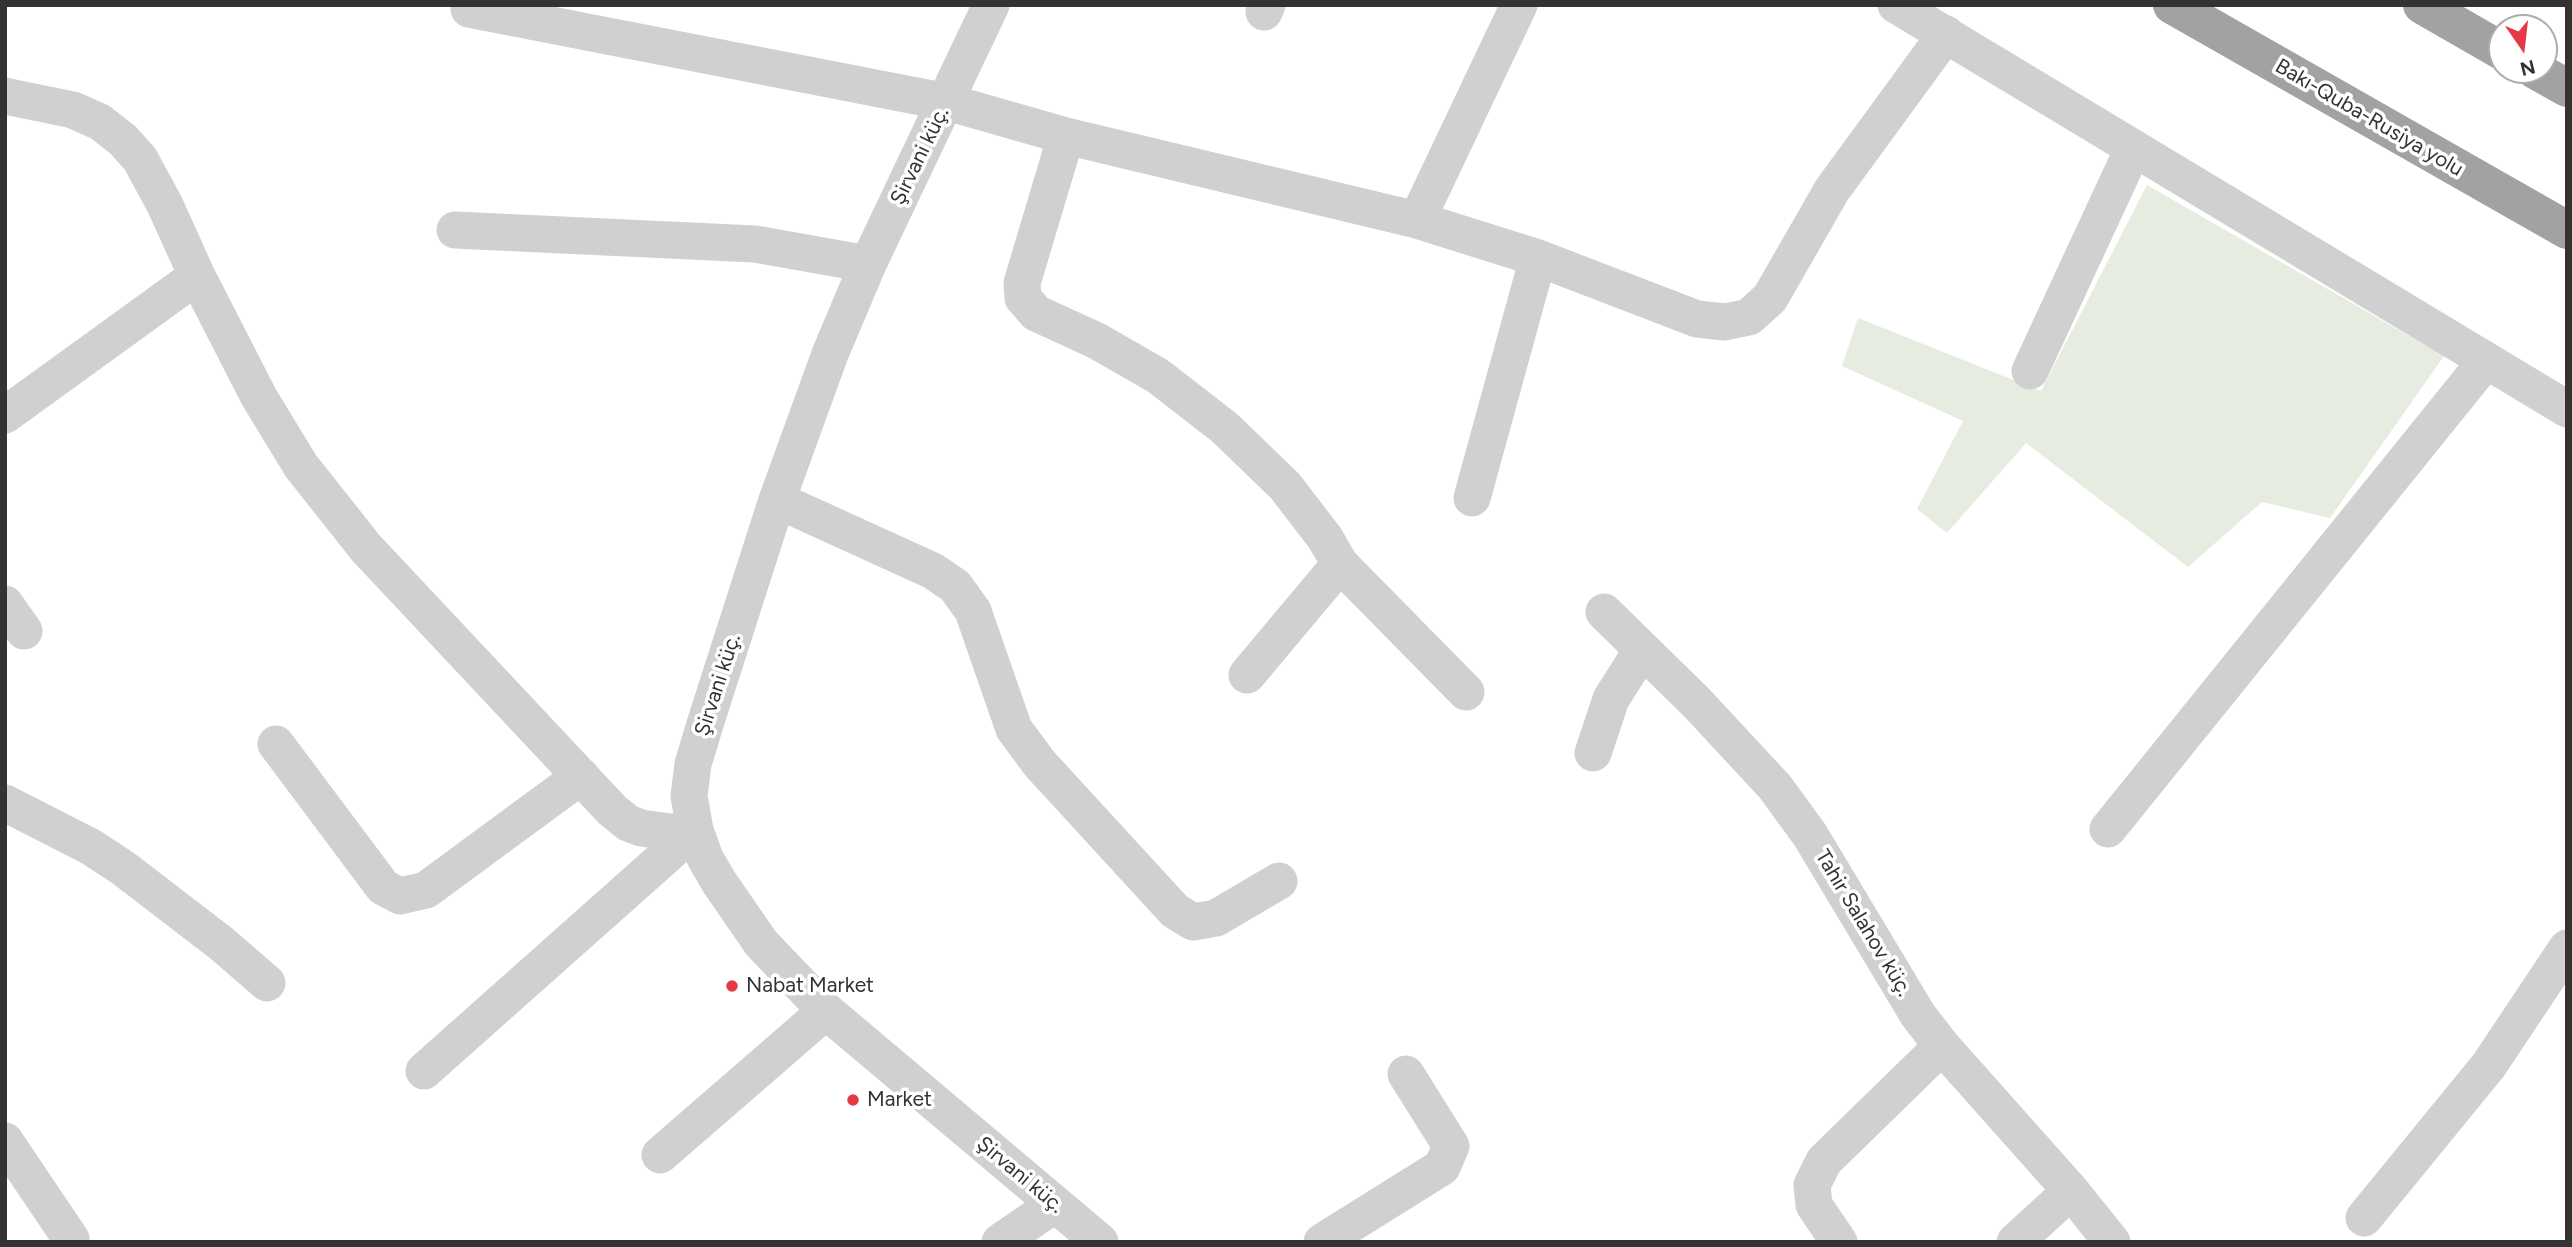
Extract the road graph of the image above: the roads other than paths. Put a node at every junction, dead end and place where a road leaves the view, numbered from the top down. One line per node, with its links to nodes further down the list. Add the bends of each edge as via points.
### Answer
1 (991, 5): 10 (street, Şirvani küç.)
2 (1519, 5): 13 (street)
3 (1896, 5): 7 (street)
4 (2172, 5): 15 (highway, Bakı-Quba-Rusiya yolu)
5 (2422, 5): 8 (highway)
6 (469, 9): 10 (street)
7 (1946, 34): 12 (street); 16 (street, via 1832,190 1770,298 1749,317 1725,322 1697,319)
8 (2488, 43)
9 (5, 96): 18 (street, via 73,110 100,122 123,140 140,159)
10 (947, 102): 11 (street); 17 (street, Şirvani küç.)
11 (1066, 136): 13 (street); 25 (street, via 1022,283 1023,299 1036,313 1158,376 1225,428 1285,486)
12 (2133, 149): 19 (street); 20 (street)
13 (1417, 220): 16 (street)
14 (455, 230): 17 (street, via 755,244)
15 (2567, 230)
16 (1538, 257): 23 (street)
17 (868, 264): 24 (street, Şirvani küç.)
18 (197, 275): 22 (street); 32 (street, via 259,397 301,466 366,548)
19 (2485, 362): 21 (street); 34 (street)
20 (2030, 371)
21 (2567, 409)
22 (5, 415)
23 (1472, 498)
24 (777, 500): 35 (street, Şirvani küç., via 693,764 689,796); 36 (street, via 933,571 955,586 973,611 1014,729 1040,764 1175,911 1193,922 1216,918)
25 (1340, 564): 28 (street); 29 (street)
26 (1604, 612): 27 (street, Tahir Salahov küç.)
27 (1642, 650): 31 (street, via 1611,699); 40 (street, Tahir Salahov küç., via 1775,787)
28 (1247, 675)
29 (1466, 692)
30 (276, 744): 32 (street, via 383,887 400,896 426,890)
31 (1593, 753)
32 (581, 776): 35 (street, via 628,823 671,832)
33 (5, 803): 38 (street, via 123,868)
34 (2108, 829)
35 (695, 830): 39 (street, Şirvani küç., via 719,883 761,943); 41 (street)
36 (1279, 881)
37 (2567, 948): 47 (street, via 2489,1065)
38 (267, 983)
39 (826, 1011): 44 (street); 46 (street, Şirvani küç.)
40 (1942, 1046): 45 (street, Tahir Salahov küç.); 52 (street, via 1824,1161 1812,1185 1814,1205)
41 (425, 1071)
42 (1406, 1074): 51 (street, via 1451,1146 1442,1167)
43 (5, 1141): 48 (street)
44 (660, 1155)
45 (2071, 1191): 53 (street); 54 (street, Tahir Salahov küç.)
46 (1054, 1205): 49 (street); 50 (street, Şirvani küç.)
47 (2364, 1219)
48 (71, 1239)
49 (1000, 1242)
50 (1100, 1242)
51 (1322, 1242)
52 (1839, 1242)
53 (2015, 1242)
54 (2112, 1242)

